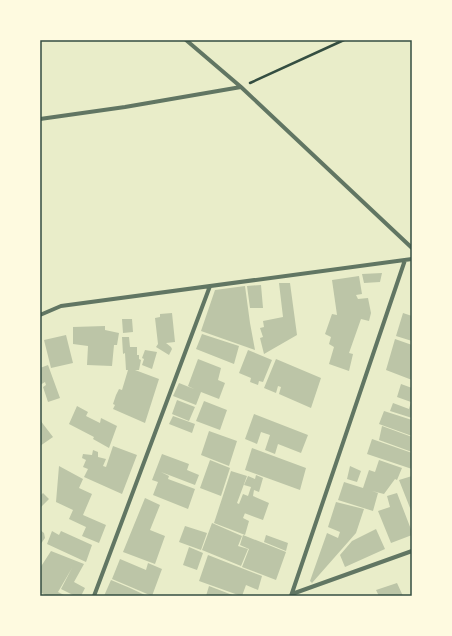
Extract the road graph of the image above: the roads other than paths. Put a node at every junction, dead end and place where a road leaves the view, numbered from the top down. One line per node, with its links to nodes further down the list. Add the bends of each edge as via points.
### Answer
1 (186, 40): 2 (street)
2 (241, 87): 3 (street); 4 (street)
3 (40, 119)
4 (412, 248)
5 (412, 259): 6 (street)
6 (405, 260): 7 (street); 10 (street)
7 (210, 286): 8 (street, via 61,306); 11 (street)
8 (40, 315)
9 (412, 551): 10 (street)
10 (292, 595)
11 (94, 596)

